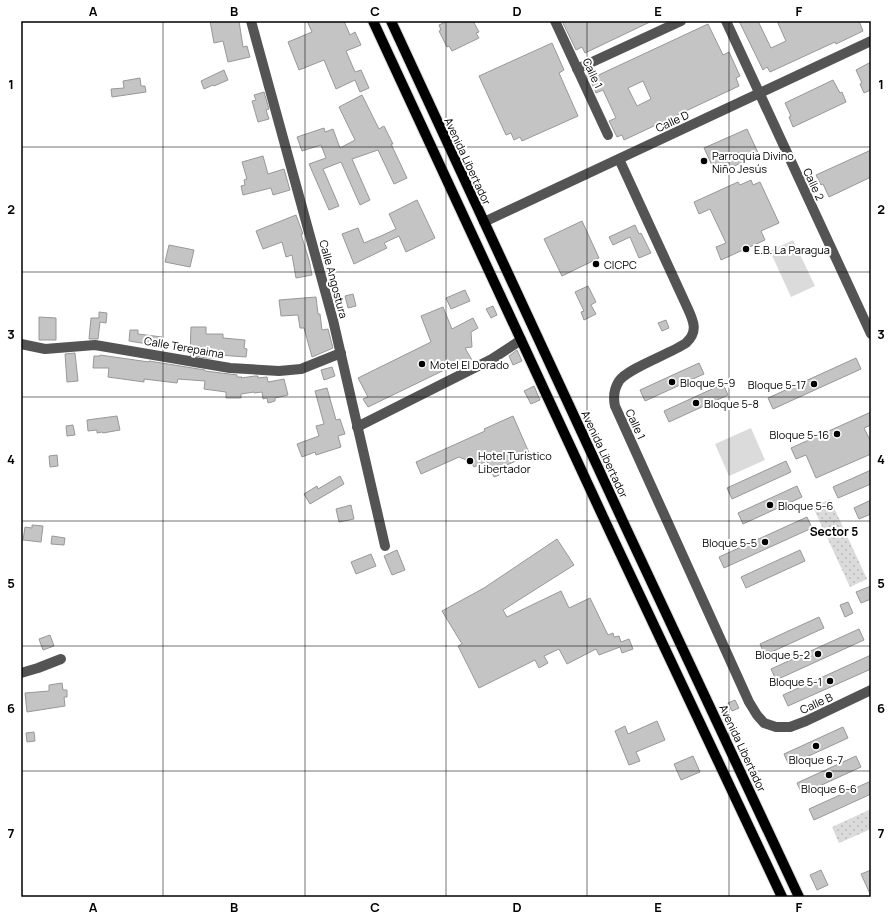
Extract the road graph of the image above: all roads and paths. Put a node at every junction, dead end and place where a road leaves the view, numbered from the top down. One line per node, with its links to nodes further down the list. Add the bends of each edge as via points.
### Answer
1 (251, 21): 17 (street, Calle Angostura)
2 (373, 21): 13 (main road)
3 (391, 21): 12 (main road, Avenida Libertador)
4 (555, 21): 8 (street, Calle 1)
5 (681, 21): 8 (street)
6 (726, 21): 9 (street, Calle 2)
7 (871, 41): 9 (street, Calle D)
8 (577, 68): 10 (street, Calle 1)
9 (760, 93): 11 (street, Calle D); 14 (street, Calle 2)
10 (608, 135)
11 (618, 160): 12 (street, Calle D); 23 (street, Calle 1, via 691,315 694,330 686,343 622,377 614,394 615,406 749,702 759,719)
12 (484, 222): 13 (main road); 25 (main road, Avenida Libertador)
13 (469, 229): 15 (main road)
14 (871, 334)
15 (521, 340): 18 (street, via 492,359); 24 (main road)
16 (21, 344): 17 (street, Calle Terepaima, via 45,349 95,345 230,368 279,371 301,368)
17 (341, 353): 18 (street, Calle Angostura)
18 (357, 426): 19 (street, Calle Angostura)
19 (385, 546)
20 (61, 659): 21 (street)
21 (21, 673)
22 (871, 690): 23 (street, Calle B, via 799,724)
23 (769, 726)
24 (782, 897)
25 (800, 897)

